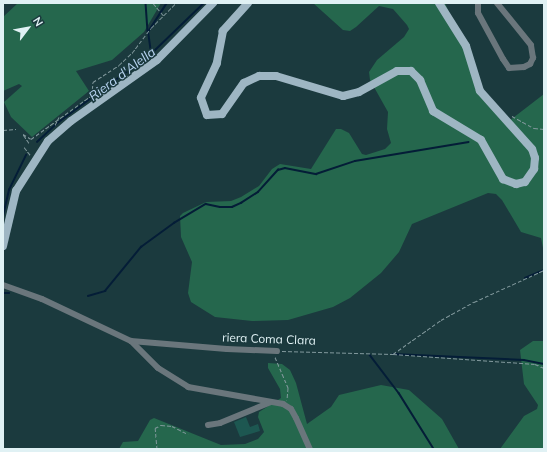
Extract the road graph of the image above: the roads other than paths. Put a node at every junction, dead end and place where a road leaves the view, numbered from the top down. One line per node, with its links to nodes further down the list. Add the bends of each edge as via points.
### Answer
1 (214, 3): 6 (main road, via 156,60 71,121 48,141 26,171 16,191)
2 (248, 3): 3 (main road, via 223,31 217,63 201,98 207,115 222,114 244,83 260,76 276,76 343,96 359,92 397,72 410,71 420,80 433,111 478,137 499,174 510,182 521,183 533,173 535,158 529,145 480,91 466,46)
3 (439, 3)
4 (478, 3): 5 (street, via 478,13 509,68 524,67 530,64 533,58 531,46)
5 (497, 3)
6 (3, 246)
7 (3, 285): 8 (street, riera Coma Clara, via 42,299)
8 (131, 341): 9 (street, riera Coma Clara); 10 (street, via 158,368 188,387)
9 (275, 351)
10 (271, 402): 11 (street, via 220,423); 12 (street, via 283,404 290,409)
11 (208, 425)
12 (310, 449)

